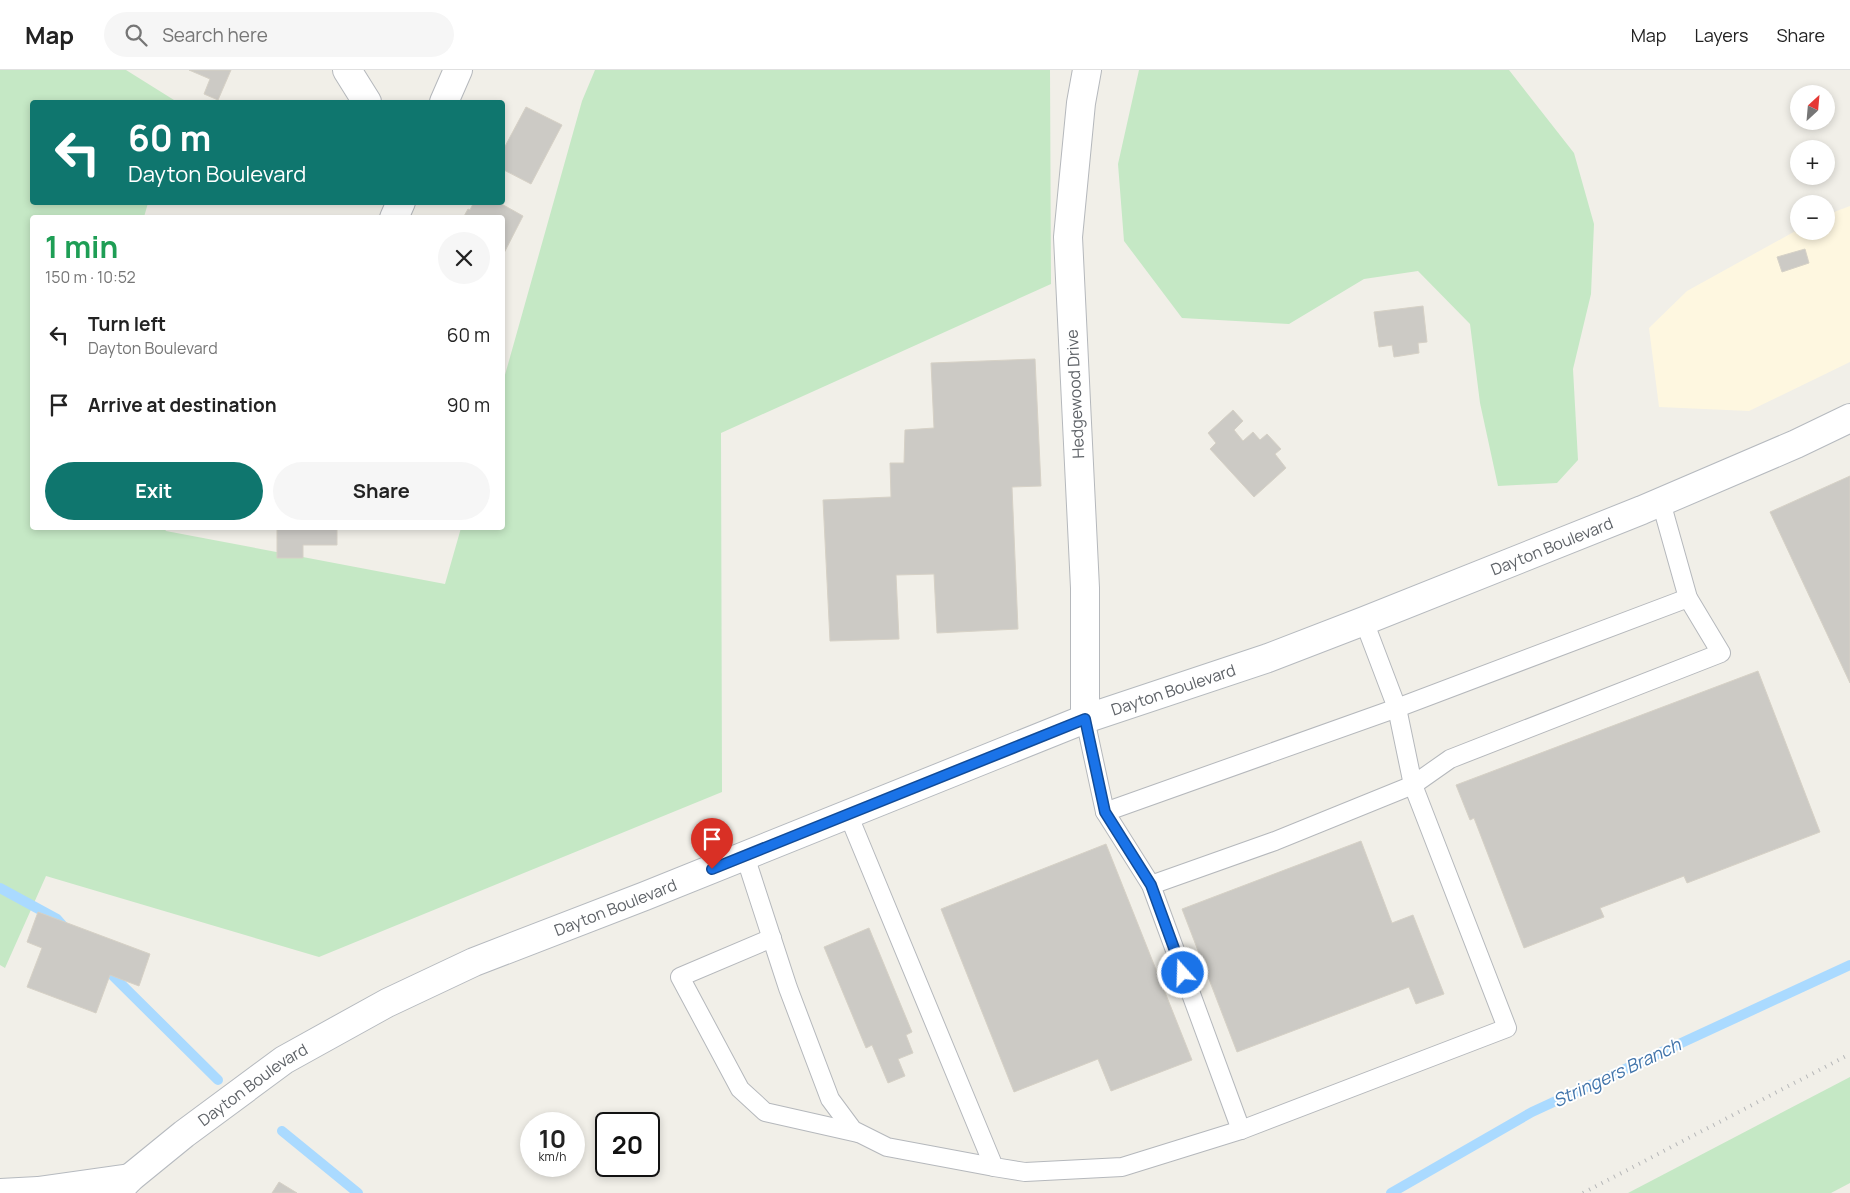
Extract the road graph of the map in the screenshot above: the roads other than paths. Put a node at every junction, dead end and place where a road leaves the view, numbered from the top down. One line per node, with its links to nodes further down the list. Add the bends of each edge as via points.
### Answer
1 (347, 70): 4 (main road)
2 (458, 70): 5 (main road)
3 (1087, 70): 11 (main road, Hedgewood Drive, via 1068,237 1085,588)
4 (366, 100)
5 (445, 100)
6 (1850, 418): 7 (main road, Dayton Boulevard)
7 (1661, 502): 8 (lane); 9 (main road, Dayton Boulevard)
8 (1688, 598): 10 (lane); 12 (lane, via 1721,653 1450,759)
9 (1364, 621): 10 (lane); 11 (main road, Dayton Boulevard, via 1268,658)
10 (1397, 708): 12 (lane); 13 (lane)
11 (1085, 719): 13 (lane); 14 (main road, Dayton Boulevard)
12 (1413, 785): 16 (lane, via 1275,841); 18 (lane, via 1507,1028)
13 (1105, 812): 16 (lane)
14 (848, 814): 15 (main road, Dayton Boulevard); 20 (lane)
15 (745, 856): 17 (lane); 21 (main road, Dayton Boulevard, via 474,962 387,1003 284,1060 184,1134)
16 (1151, 885): 18 (lane)
17 (772, 938): 19 (lane, via 830,1100); 19 (lane, via 680,977 740,1089 765,1112)
18 (1241, 1130): 20 (lane, via 1122,1167 1025,1172)
19 (858, 1133): 20 (lane, via 888,1147)
20 (994, 1167)
21 (128, 1188): 22 (main road)
22 (0, 1193)

